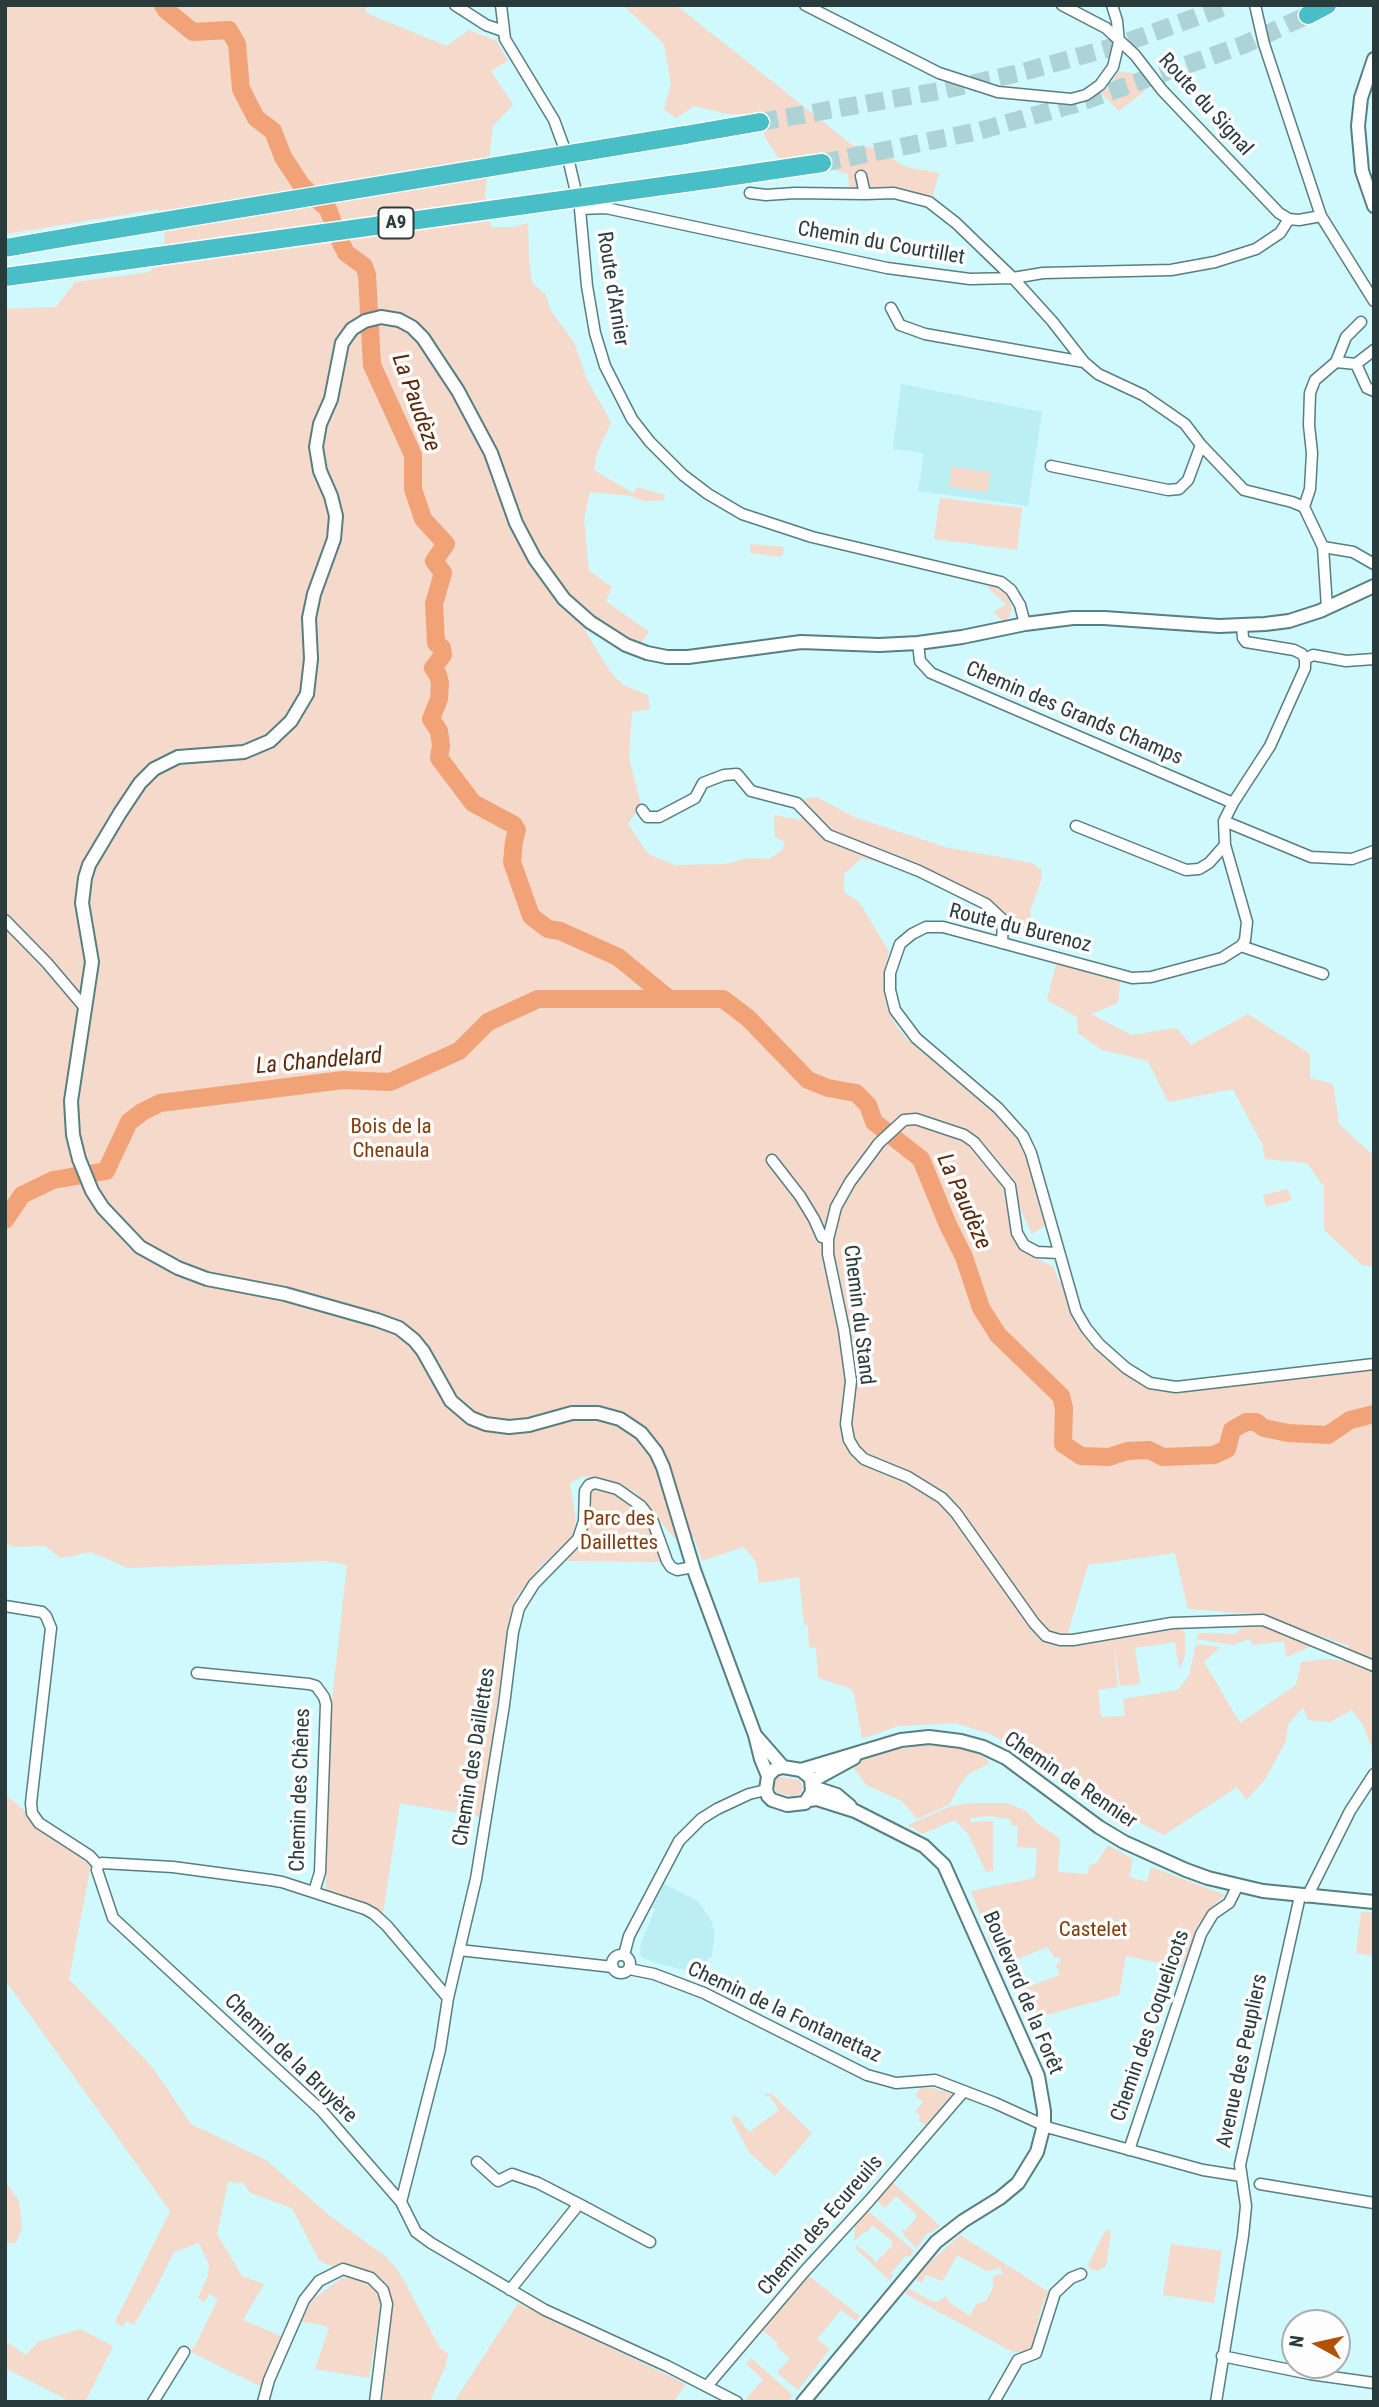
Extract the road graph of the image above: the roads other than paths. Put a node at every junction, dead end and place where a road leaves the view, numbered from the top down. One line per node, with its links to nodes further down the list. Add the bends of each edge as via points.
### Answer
1 (455, 5): 9 (street)
2 (501, 5): 9 (street, Route d'Arnier)
3 (805, 5): 10 (street, via 940,73 998,92 1037,97 1086,95 1113,67)
4 (1062, 5): 10 (street, Route du Signal, via 1106,28)
5 (1112, 5): 10 (street)
6 (1255, 5): 19 (street)
7 (1327, 5): 8 (highway)
8 (1308, 15)
9 (503, 31): 18 (street, Route d'Arnier, via 554,120)
10 (1119, 42): 20 (street, Route du Signal)
11 (1374, 59): 17 (street, via 1358,126 1362,171)
12 (760, 122): 21 (highway, A9, bridge)
13 (822, 163): 22 (highway, A9, bridge)
14 (861, 176): 16 (street)
15 (750, 193): 16 (street)
16 (865, 194): 23 (street, via 894,193 929,202)
17 (1374, 206)
18 (580, 209): 23 (street, Chemin du Courtillet, via 606,208 926,275); 39 (street, Route d'Arnier, via 587,286 606,366 632,419 674,466 708,494 762,522 1001,582 1011,590)
19 (1321, 216): 20 (street); 24 (street)
20 (1289, 219): 23 (street, Chemin du Courtillet, via 1280,233 1256,249 1215,262 1171,270)
21 (5, 248)
22 (5, 277)
23 (1013, 278): 28 (street)
24 (1374, 301)
25 (891, 308): 28 (street, via 900,325 925,334)
26 (1361, 322): 29 (street, via 1346,337)
27 (1374, 351): 30 (street)
28 (1084, 362): 32 (street, via 1185,424)
29 (1336, 362): 30 (street); 34 (street, via 1315,380 1310,393 1312,453)
30 (1356, 364): 31 (street, via 1367,388)
31 (1374, 391)
32 (1202, 445): 33 (street, via 1188,480 1179,489); 34 (street, via 1244,490)
33 (1051, 466)
34 (1304, 507): 35 (street)
35 (1323, 547): 36 (street, via 1353,552); 38 (street)
36 (1374, 564)
37 (1374, 586): 38 (street)
38 (1327, 608): 40 (street, via 1289,621)
39 (1025, 624): 40 (street, via 1104,618); 41 (street)
40 (1242, 625): 42 (street, via 1245,642 1294,650)
41 (918, 643): 44 (street, Chemin des Grands Champs, via 920,661 930,673); 54 (street, via 800,642 667,657 607,634 564,599 535,559 516,523 491,453 423,338 399,320 381,317 365,321 342,343 316,447 336,516 334,539 309,618 307,694 291,721 270,741 244,752 178,757 140,783 85,878 82,903 92,962)
42 (1305, 659): 43 (street, via 1313,655 1346,661); 44 (street, via 1270,746)
43 (1374, 659)
44 (1233, 803): 46 (street)
45 (642, 810): 51 (street, via 648,817 659,817 695,798 704,783 737,774 751,790 797,803 828,835 986,904 1003,920)
46 (1224, 821): 48 (street); 49 (street, via 1311,857 1352,859)
47 (1076, 825): 48 (street, via 1185,870 1209,863)
48 (1225, 845): 52 (street, via 1247,922)
49 (1374, 852)
50 (5, 920): 54 (street)
51 (1002, 943): 52 (street, Route du Burenoz, via 1132,978 1222,958); 57 (street, Route du Burenoz, via 943,927 926,927 900,944 890,973 890,990 895,1010 916,1038 998,1108 1023,1136)
52 (1241, 946): 53 (street)
53 (1323, 974)
54 (86, 1009): 59 (street, via 74,1080 73,1135 92,1191 140,1247 207,1279 285,1294 389,1324 414,1340 451,1401 479,1421 520,1426 589,1412 631,1426 656,1452)
55 (772, 1160): 56 (street, via 800,1196 822,1237)
56 (828, 1239): 57 (street, Chemin du Stand, via 836,1207 878,1143 904,1120 916,1119 964,1135 974,1143 1010,1186 1017,1233 1024,1245 1037,1252); 61 (street, Chemin du Stand, via 851,1381 846,1424 849,1440 864,1460 908,1477 942,1498 1046,1636 1073,1640 1172,1623 1263,1620)
57 (1059, 1253): 58 (street, Route du Burenoz, via 1076,1311 1086,1328 1126,1368 1150,1382 1176,1387)
58 (1374, 1364)
59 (693, 1567): 63 (street); 78 (street, Chemin des Daillettes, via 677,1570 668,1564 648,1513 628,1496 606,1486 589,1485 578,1539 534,1584 516,1619 484,1833)
60 (5, 1606): 73 (street, via 42,1612 51,1628 32,1813)
61 (1374, 1666)
62 (197, 1673): 75 (street, Chemin des Chênes, via 309,1684 324,1697 320,1872)
63 (755, 1734): 65 (street); 69 (street)
64 (866, 1750): 66 (street, Chemin de Rennier); 67 (street, Chemin de Rennier); 74 (street, Chemin de Rennier, via 929,1737 983,1747 1013,1762 1124,1842 1208,1878)
65 (783, 1768): 67 (street); 69 (street, via 775,1769)
66 (836, 1769): 70 (street, Chemin de Rennier); 71 (street, via 832,1783)
67 (801, 1770): 70 (street)
68 (1374, 1774): 76 (street)
69 (767, 1783): 70 (street, via 772,1800 787,1805 800,1804); 79 (street, via 701,1819 678,1841 629,1936)
70 (811, 1789): 71 (street, Boulevard de la Forêt); 72 (street, Boulevard de la Forêt, via 817,1799)
71 (837, 1795): 72 (street, Boulevard de la Forêt)
72 (855, 1811): 84 (street, Boulevard de la Forêt, via 924,1846 944,1865 1038,2076)
73 (97, 1865): 75 (street, via 173,1867 282,1882); 89 (street, Chemin de la Bruyère, via 113,1918 321,2110)
74 (1238, 1885): 76 (street, Chemin de Rennier); 85 (street, Chemin des Coquelicots, via 1229,1903 1213,1914 1200,1934)
75 (314, 1892): 82 (street, via 374,1914)
76 (1304, 1897): 77 (street, Chemin de Rennier); 87 (street, Avenue des Peupliers)
77 (1374, 1902)
78 (459, 1950): 80 (street); 82 (street, Chemin des Daillettes)
79 (624, 1955): 80 (street, via 615,1958); 81 (street, via 630,1960)
80 (612, 1967): 81 (street, via 622,1973)
81 (629, 1969): 83 (street, Chemin de la Fontanettaz, via 704,1993 859,2072 896,2083 935,2080)
82 (448, 1998): 89 (street, Chemin des Daillettes, via 440,2050)
83 (964, 2091): 84 (street, Chemin de la Fontanettaz); 98 (street, Chemin des Ecureuils)
84 (1044, 2125): 85 (street, Chemin de la Fontanettaz); 103 (street, Boulevard de la Forêt, via 1037,2152 1018,2183 936,2242)
85 (1129, 2150): 87 (street, Chemin de la Fontanettaz)
86 (477, 2162): 91 (street, via 498,2181 512,2174)
87 (1241, 2176): 96 (street, Avenue des Peupliers, via 1246,2206 1243,2236)
88 (1260, 2184): 90 (street)
89 (401, 2202): 94 (street, Chemin de la Bruyère, via 416,2232)
90 (1374, 2203)
91 (579, 2204): 92 (street); 94 (street)
92 (650, 2242)
93 (1081, 2274): 104 (street, via 1055,2293 1036,2353 1018,2360)
94 (510, 2291): 98 (street, Chemin de la Bruyère)
95 (184, 2352): 99 (street)
96 (1222, 2356): 97 (street); 105 (street, Avenue des Peupliers)
97 (1374, 2383)
98 (707, 2386): 102 (street, Chemin de la Bruyère)
99 (153, 2402)
100 (263, 2402): 101 (street, via 304,2300 319,2281 343,2269 371,2278 383,2290 387,2304)
101 (375, 2402)
102 (737, 2402)
103 (803, 2402)
104 (994, 2402)
105 (1216, 2402)

